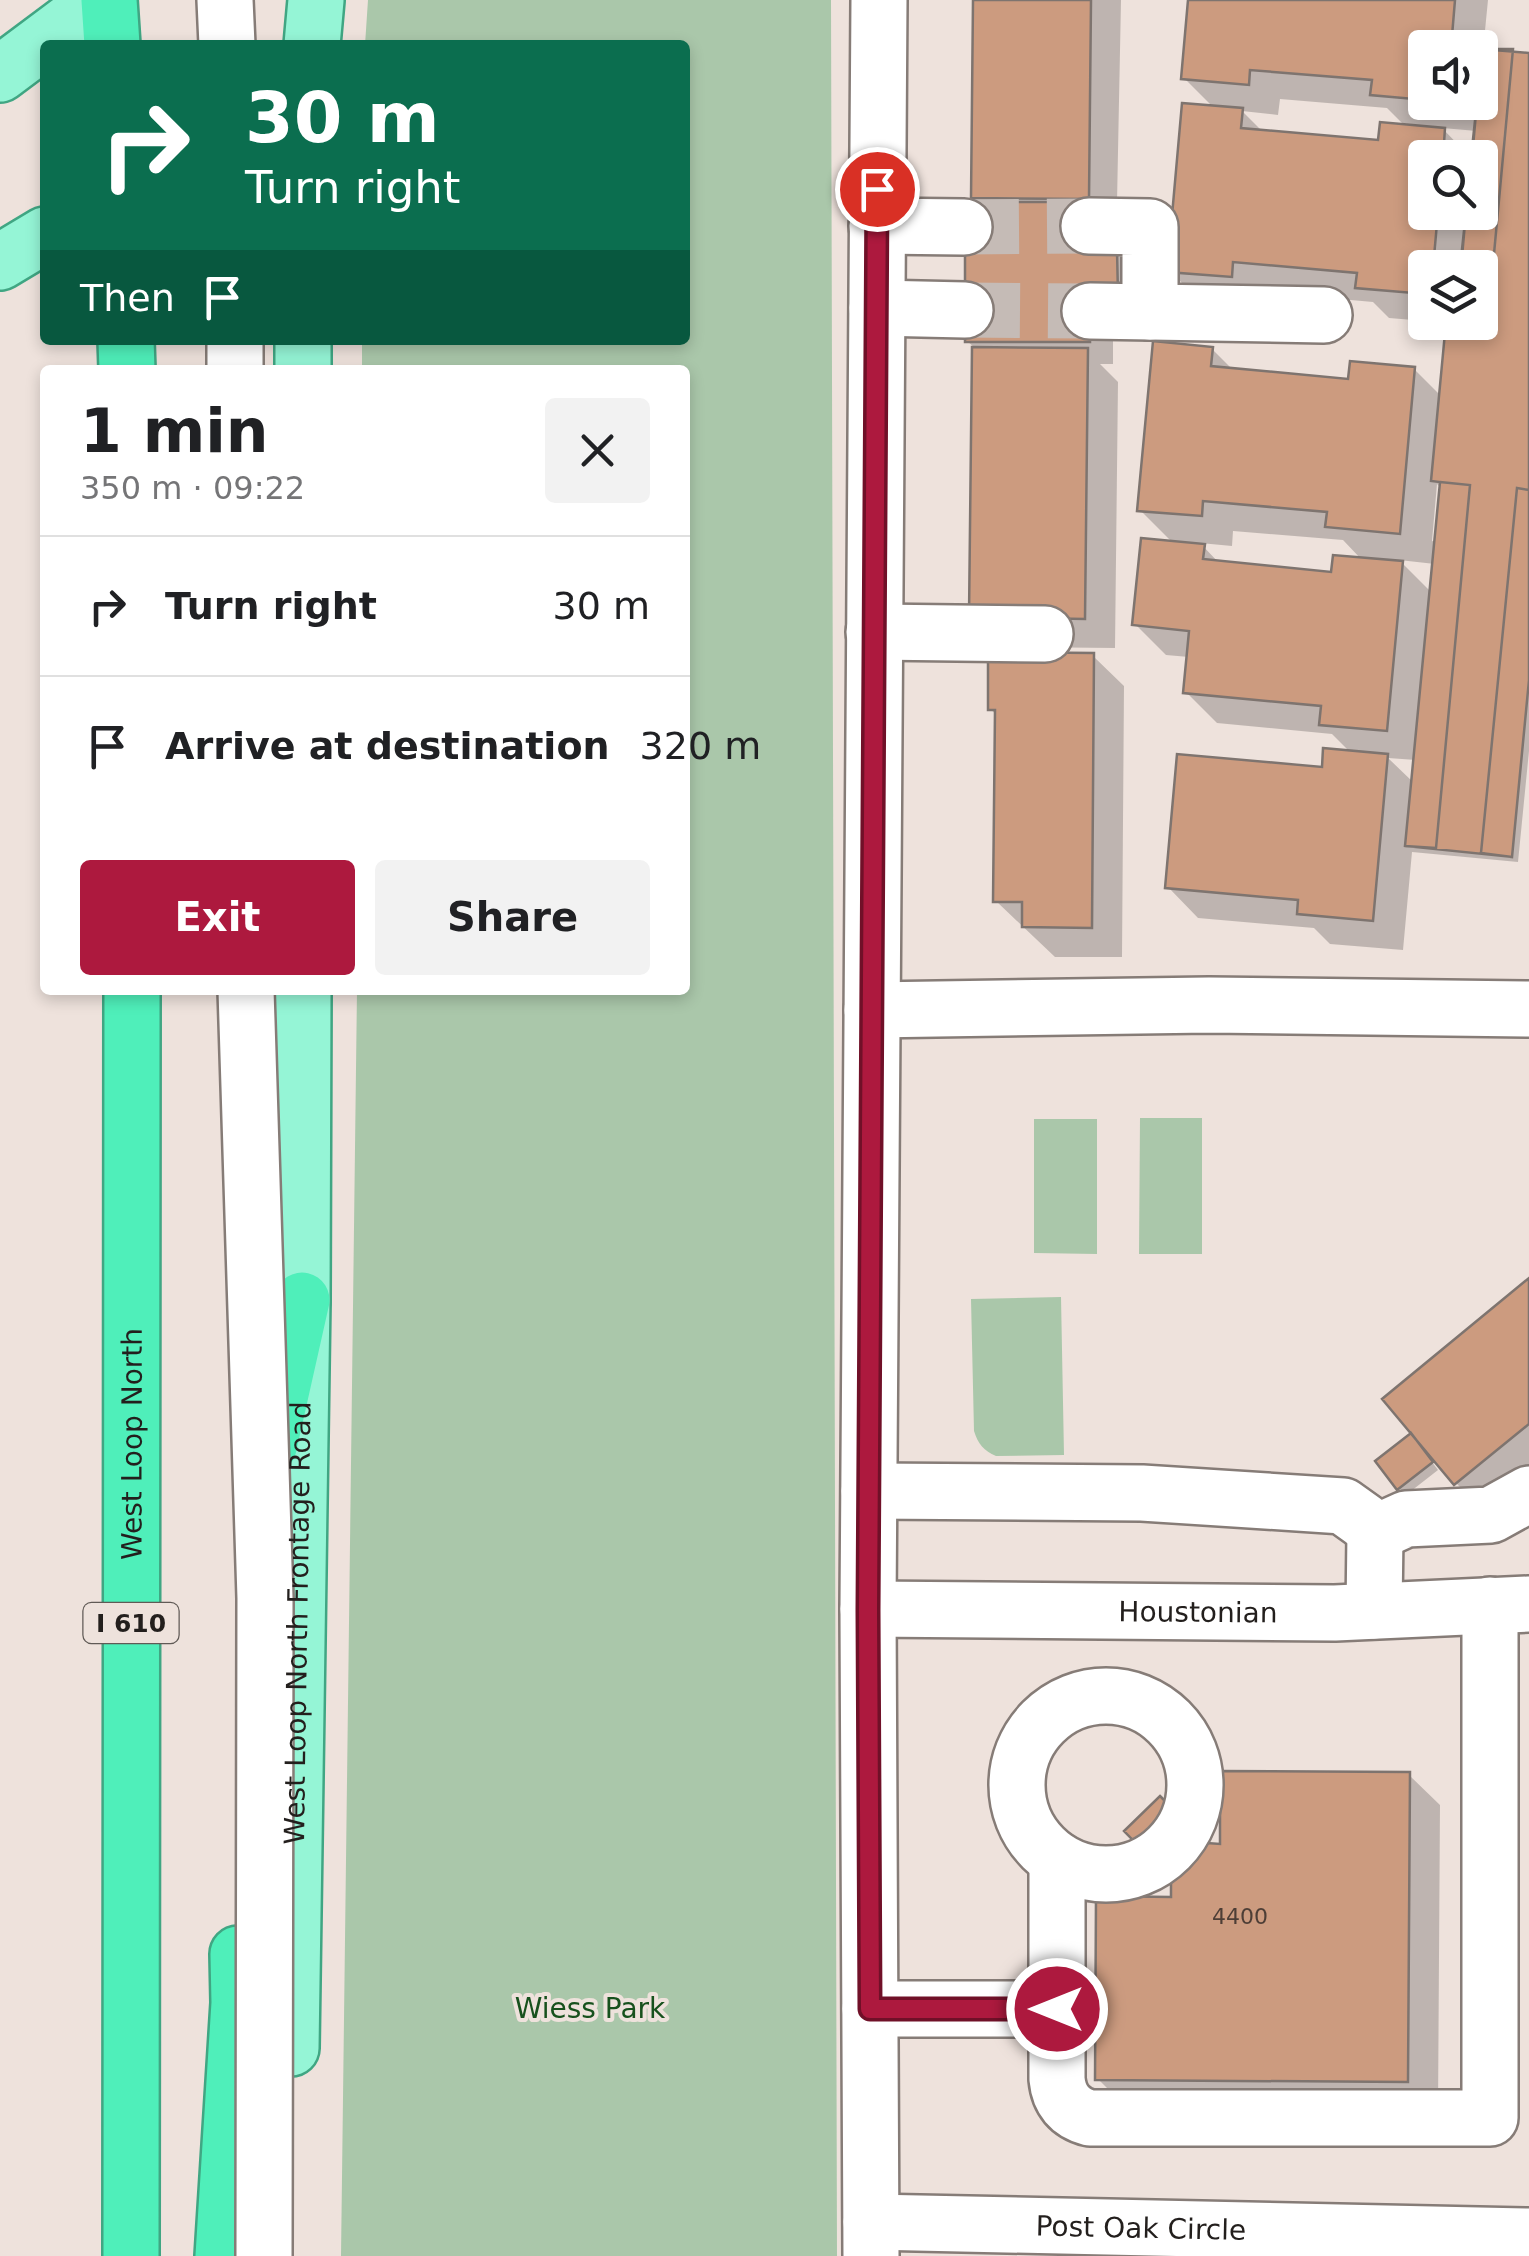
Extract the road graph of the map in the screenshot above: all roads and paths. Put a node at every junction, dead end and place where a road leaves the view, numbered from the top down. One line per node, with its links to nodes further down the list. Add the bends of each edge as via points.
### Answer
1 (99, 0): 7 (main road)
2 (109, 0): 8 (highway)
3 (225, 0): 9 (street)
4 (290, 0): 10 (main road)
5 (316, 0): 11 (main road)
6 (878, 0): 14 (street)
7 (45, 40)
8 (112, 40)
9 (227, 40)
10 (293, 40)
11 (312, 40)
12 (40, 44): 13 (main road)
13 (0, 74)
14 (877, 226): 15 (street); 19 (street)
15 (964, 226)
16 (1089, 226): 22 (street, via 1150,227)
17 (40, 238): 18 (main road)
18 (0, 262)
19 (877, 308): 20 (street); 24 (street)
20 (964, 310)
21 (1090, 311): 22 (street)
22 (1150, 312): 23 (street)
23 (1324, 314)
24 (874, 632): 25 (street); 30 (street)
25 (1044, 634)
26 (132, 995): 43 (highway, West Loop North / I 610)
27 (246, 995): 45 (street, bridge, via 266,1598)
28 (302, 995): 31 (main road, West Loop North Frontage Road)
29 (1529, 1009): 30 (street)
30 (872, 1010): 32 (street)
31 (302, 1300): 44 (highway, via 238,1584 238,2003); 46 (main road, West Loop North Frontage Road)
32 (869, 1491): 34 (street, via 1142,1493 1308,1503 1343,1506); 36 (street)
33 (1529, 1494): 34 (street, via 1492,1515 1406,1519)
34 (1374, 1534): 37 (street)
35 (1510, 1604): 37 (street, Houstonian); 40 (street, via 1490,2118 1082,2116 1066,2106 1058,2089)
36 (868, 1610): 37 (street, Houstonian); 39 (street)
37 (1374, 1611)
38 (1057, 1860): 40 (street)
39 (870, 2009): 40 (street); 42 (street)
40 (1057, 2009)
41 (1529, 2236): 42 (street, Post Oak Circle)
42 (871, 2239)
43 (131, 2256)
44 (223, 2256)
45 (264, 2256)
46 (292, 2256)

